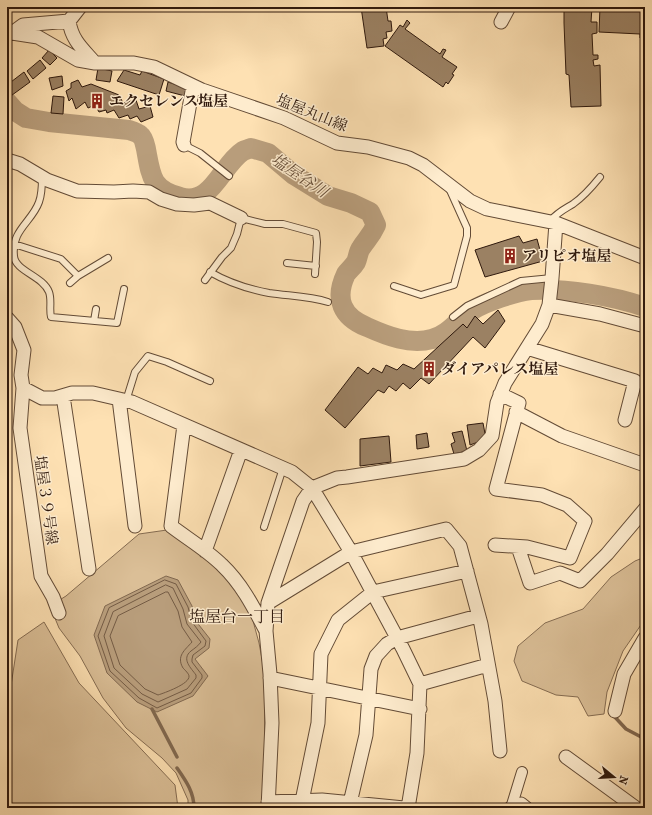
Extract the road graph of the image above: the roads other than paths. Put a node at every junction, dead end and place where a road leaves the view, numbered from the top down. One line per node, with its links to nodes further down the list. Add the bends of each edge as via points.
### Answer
1 (80, 7): 3 (street)
2 (509, 7): 4 (street)
3 (69, 21): 5 (street, via 23,24); 6 (street, via 76,41)
4 (502, 22)
5 (10, 34): 6 (street, 塩屋丸山線, via 38,37 78,60)
6 (95, 64): 7 (street, 塩屋丸山線, via 134,63 154,67)
7 (193, 86): 8 (street); 13 (street, 塩屋丸山線, via 284,118 336,143 368,147 410,158)
8 (184, 145): 10 (lane, via 200,153)
9 (7, 160): 12 (street, via 20,164)
10 (229, 176)
11 (600, 177): 15 (lane, via 589,190 560,210)
12 (42, 178): 14 (street, via 77,192 148,192 177,204 210,203); 16 (lane, via 39,203 18,233)
13 (446, 183): 15 (street, 塩屋丸山線, via 470,201 487,209); 27 (lane, via 467,228 454,285 421,296)
14 (241, 218): 20 (lane, via 265,224 283,224 316,233); 21 (lane, via 231,248)
15 (552, 223): 17 (street, 塩屋丸山線); 24 (street)
16 (14, 244): 23 (lane, via 61,259); 34 (lane, via 16,263 43,282 49,292 50,317)
17 (643, 256)
18 (108, 258): 23 (lane)
19 (287, 263): 20 (lane)
20 (316, 266): 22 (lane)
21 (210, 272): 25 (lane); 29 (lane, via 244,287)
22 (315, 274)
23 (78, 276): 26 (lane)
24 (552, 278): 30 (street); 32 (lane, via 521,280 467,306)
25 (205, 280)
26 (70, 283)
27 (394, 286)
28 (124, 289): 34 (lane, via 117,323)
29 (328, 302)
30 (549, 304): 35 (street); 36 (street, via 542,324)
31 (96, 309): 34 (lane)
32 (453, 317)
33 (7, 318): 39 (street, 塩屋３９号線, via 15,326 24,350 21,375)
34 (94, 321)
35 (645, 326)
36 (527, 348): 38 (street); 40 (street, via 504,383)
37 (210, 381): 42 (lane, via 148,356 135,372)
38 (640, 381): 44 (street)
39 (23, 388): 41 (street, via 42,398); 61 (street, 塩屋３９号線, via 20,428 41,576)
40 (500, 394): 43 (street, via 518,403); 49 (street, via 492,436 480,450 464,460 337,478)
41 (63, 396): 42 (street, via 93,393); 57 (street)
42 (123, 400): 45 (street); 51 (street)
43 (516, 412): 47 (street, via 562,436); 54 (street, via 496,489 542,495 567,505 585,521 570,558)
44 (625, 420)
45 (184, 425): 46 (street); 55 (street, via 171,526)
46 (241, 450): 48 (street); 55 (street)
47 (645, 466)
48 (283, 468): 49 (street); 52 (lane)
49 (312, 488): 56 (street); 60 (street, via 303,501)
50 (645, 509): 54 (street, via 580,581 560,573 530,583)
51 (135, 526)
52 (264, 527)
53 (495, 545): 54 (street)
54 (518, 547)
55 (205, 551): 63 (street, via 223,566 248,597)
56 (351, 552): 58 (street, via 446,529 460,546); 59 (street); 60 (street)
57 (89, 569)
58 (467, 571): 59 (street); 62 (street)
59 (372, 592): 64 (street); 69 (street, via 338,620 321,654)
60 (268, 603): 63 (street)
61 (59, 613)
62 (478, 616): 64 (street); 66 (street)
63 (266, 632): 67 (street)
64 (397, 638): 68 (street); 70 (street, via 376,656 371,669)
65 (645, 638): 72 (street, via 624,674)
66 (488, 665): 68 (street); 73 (street)
67 (270, 678): 69 (street); 78 (street)
68 (420, 684): 71 (street)
69 (320, 688): 70 (street); 76 (street, via 318,723)
70 (368, 698): 71 (street); 79 (street, via 366,735)
71 (420, 709): 81 (street, via 417,753)
72 (615, 711)
73 (500, 751)
74 (566, 757): 84 (street)
75 (522, 772): 82 (street)
76 (302, 801): 77 (street); 78 (street)
77 (322, 804): 79 (street)
78 (268, 805)
79 (353, 805): 80 (street)
80 (404, 808)
81 (408, 808)
82 (511, 808): 83 (street, via 521,804)
83 (526, 808)
84 (636, 808)

